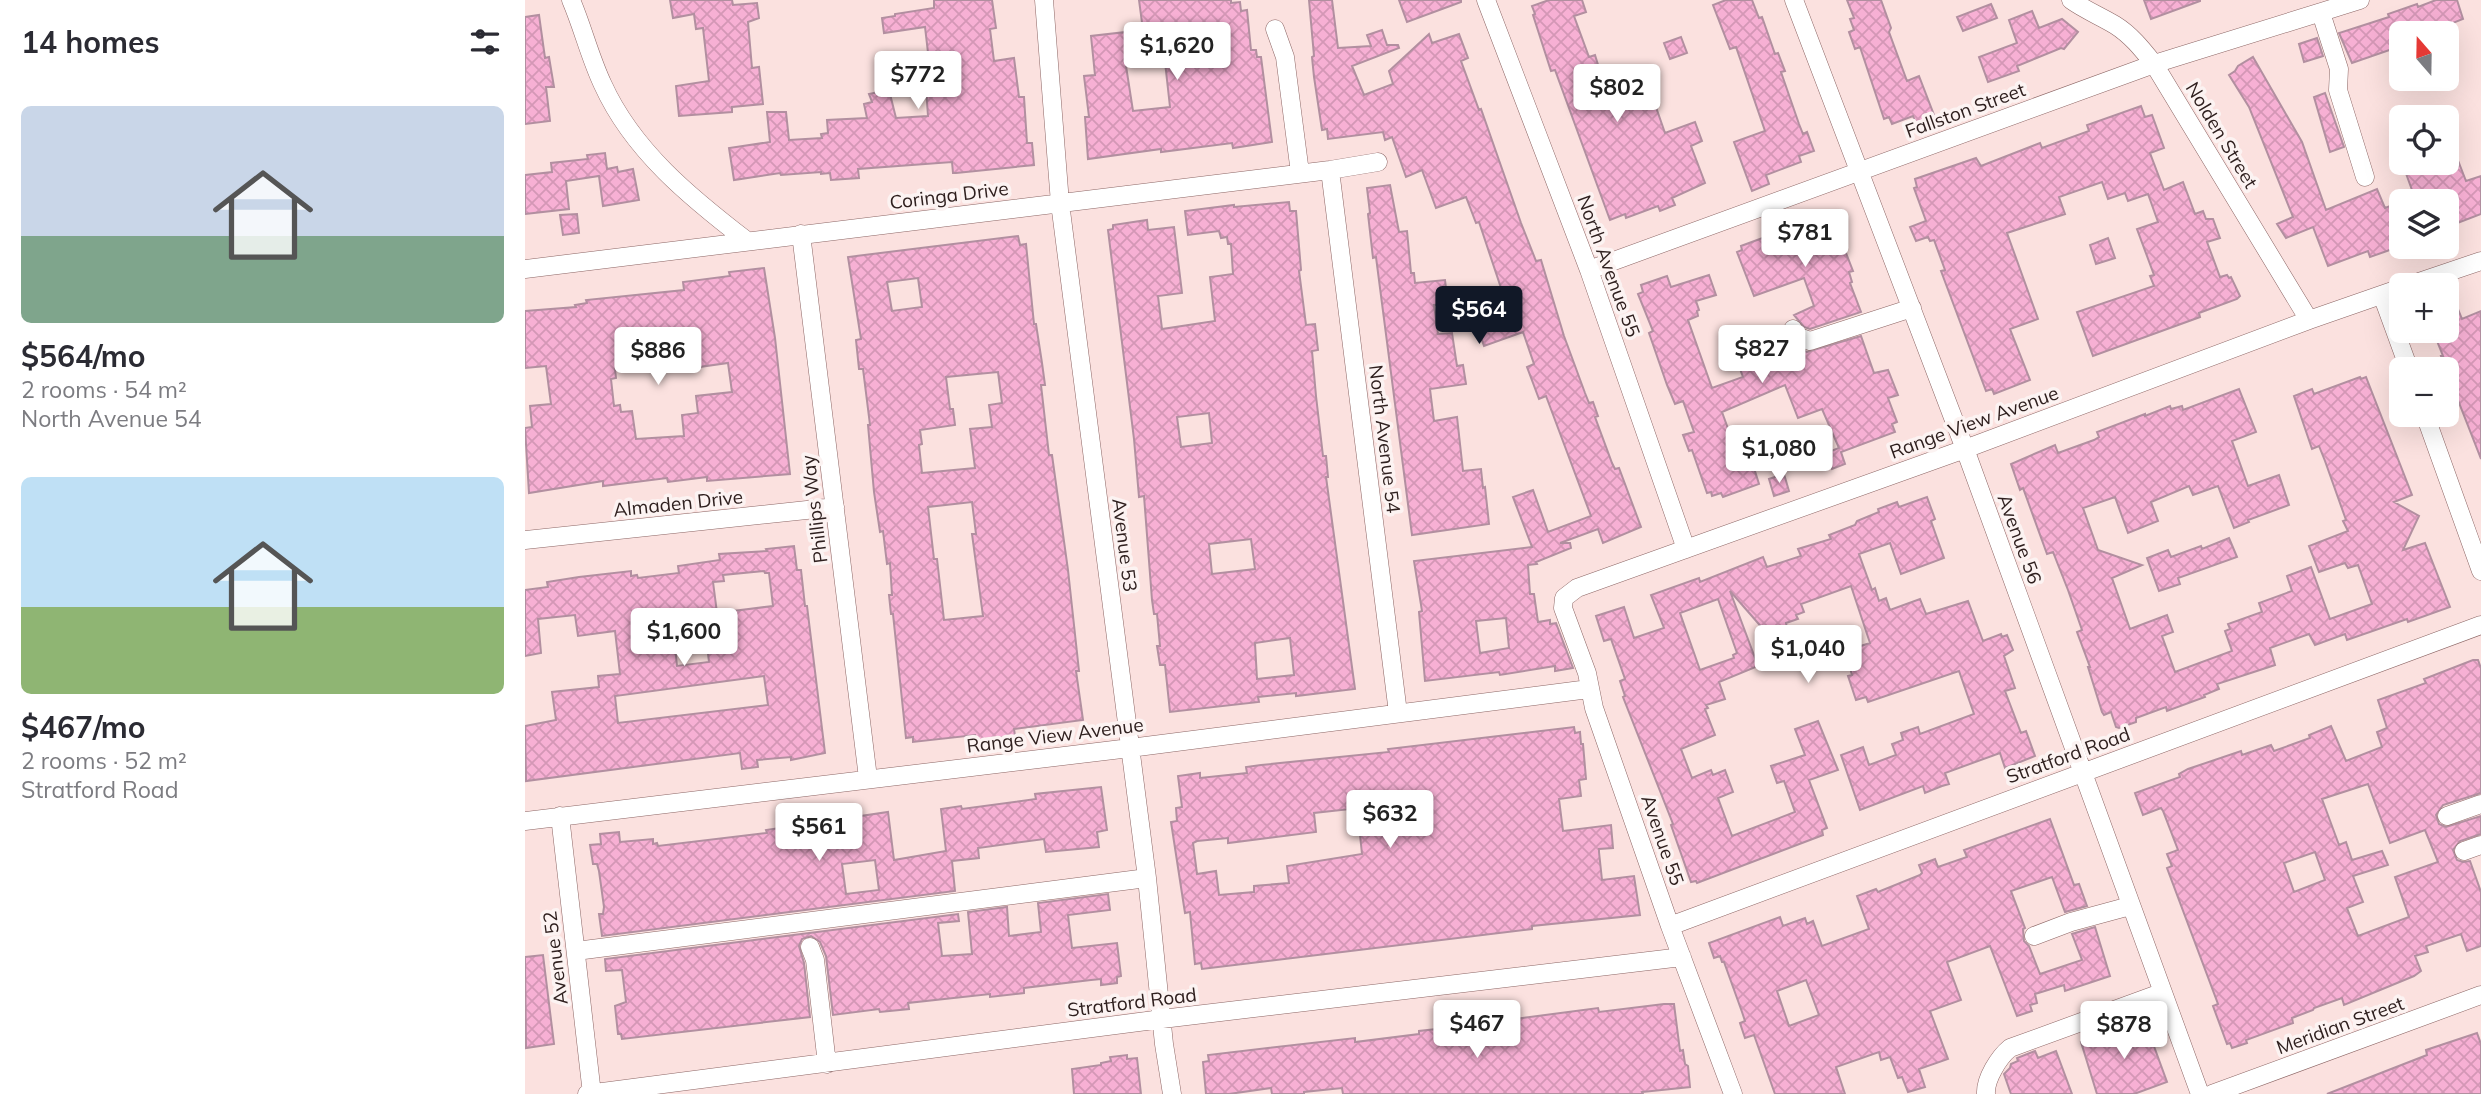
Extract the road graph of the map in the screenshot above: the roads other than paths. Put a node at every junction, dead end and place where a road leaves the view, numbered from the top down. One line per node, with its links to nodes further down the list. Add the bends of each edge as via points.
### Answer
1 (571, 0): 17 (street, via 603,87 624,122 646,152 685,190)
2 (1044, 0): 15 (street, Avenue 53)
3 (1486, 0): 20 (street, North Avenue 55)
4 (1794, 0): 12 (street, Avenue 56)
5 (2071, 0): 9 (street, Nolden Street, via 2135,41)
6 (2360, 0): 7 (street, Fallston Street)
7 (2321, 13): 9 (street, Fallston Street); 14 (street, via 2339,69 2338,90)
8 (1275, 29): 13 (street, via 1285,57)
9 (2154, 64): 12 (street, Fallston Street); 25 (street, Nolden Street)
10 (1378, 162): 11 (street, Coringa Drive)
11 (1330, 170): 13 (street, Coringa Drive); 37 (street, North Avenue 54)
12 (1860, 171): 20 (street, Fallston Street); 24 (street, Avenue 56)
13 (1300, 173): 15 (street, Coringa Drive)
14 (2365, 177)
15 (1060, 203): 16 (street, Coringa Drive); 38 (street, Avenue 53)
16 (801, 234): 17 (street, Coringa Drive); 30 (street, Phillips Way)
17 (747, 241): 19 (street, Coringa Drive)
18 (2481, 261): 21 (street)
19 (525, 269)
20 (1589, 270): 32 (street, North Avenue 55)
21 (2446, 273)
22 (2389, 292): 23 (street, Range View Avenue)
23 (2382, 295): 25 (street, Range View Avenue); 27 (street)
24 (1912, 308): 26 (street, via 1810,341); 29 (street, Avenue 56)
25 (2309, 320): 29 (street, Range View Avenue)
26 (1793, 329)
27 (2405, 357)
28 (2429, 427): 33 (street)
29 (1965, 449): 32 (street, Range View Avenue); 39 (street, Avenue 56)
30 (835, 507): 31 (street, Almaden Drive); 40 (street, Phillips Way)
31 (525, 540)
32 (1686, 549): 34 (street, Range View Avenue, via 1577,588)
33 (2481, 571)
34 (1564, 598): 36 (street, Avenue 55, via 1563,608)
35 (2481, 625): 39 (street, Stratford Road)
36 (1589, 689): 37 (street, Range View Avenue); 49 (street, Avenue 55)
37 (1398, 713): 38 (street, Range View Avenue)
38 (1130, 748): 40 (street, Range View Avenue); 47 (street, Avenue 53)
39 (2082, 772): 48 (street, Avenue 56); 49 (street, Stratford Road)
40 (868, 778): 43 (street, Range View Avenue)
41 (2481, 804): 42 (street)
42 (2448, 816)
43 (560, 817): 44 (street, Range View Avenue); 52 (street, Avenue 52)
44 (525, 821)
45 (2481, 845): 46 (street)
46 (2464, 852)
47 (1147, 878): 52 (street); 56 (street, Avenue 53)
48 (2130, 906): 50 (street); 54 (street, Avenue 56)
49 (1670, 926): 53 (street, Avenue 55)
50 (2034, 936)
51 (810, 947): 57 (street)
52 (576, 951): 59 (street, Avenue 52)
53 (1682, 957): 56 (street, Stratford Road); 61 (street, Avenue 55)
54 (2161, 993): 62 (street, via 2010,1048); 63 (street, Avenue 56)
55 (2481, 995): 64 (street, Meridian Street)
56 (1162, 1019): 57 (street, Stratford Road); 60 (street, Avenue 53)
57 (827, 1064): 59 (street, Stratford Road)
58 (587, 1094): 59 (street, Stratford Road)
59 (592, 1094)
60 (1172, 1094)
61 (1733, 1094)
62 (1986, 1094)
63 (2200, 1094)
64 (2213, 1094)

